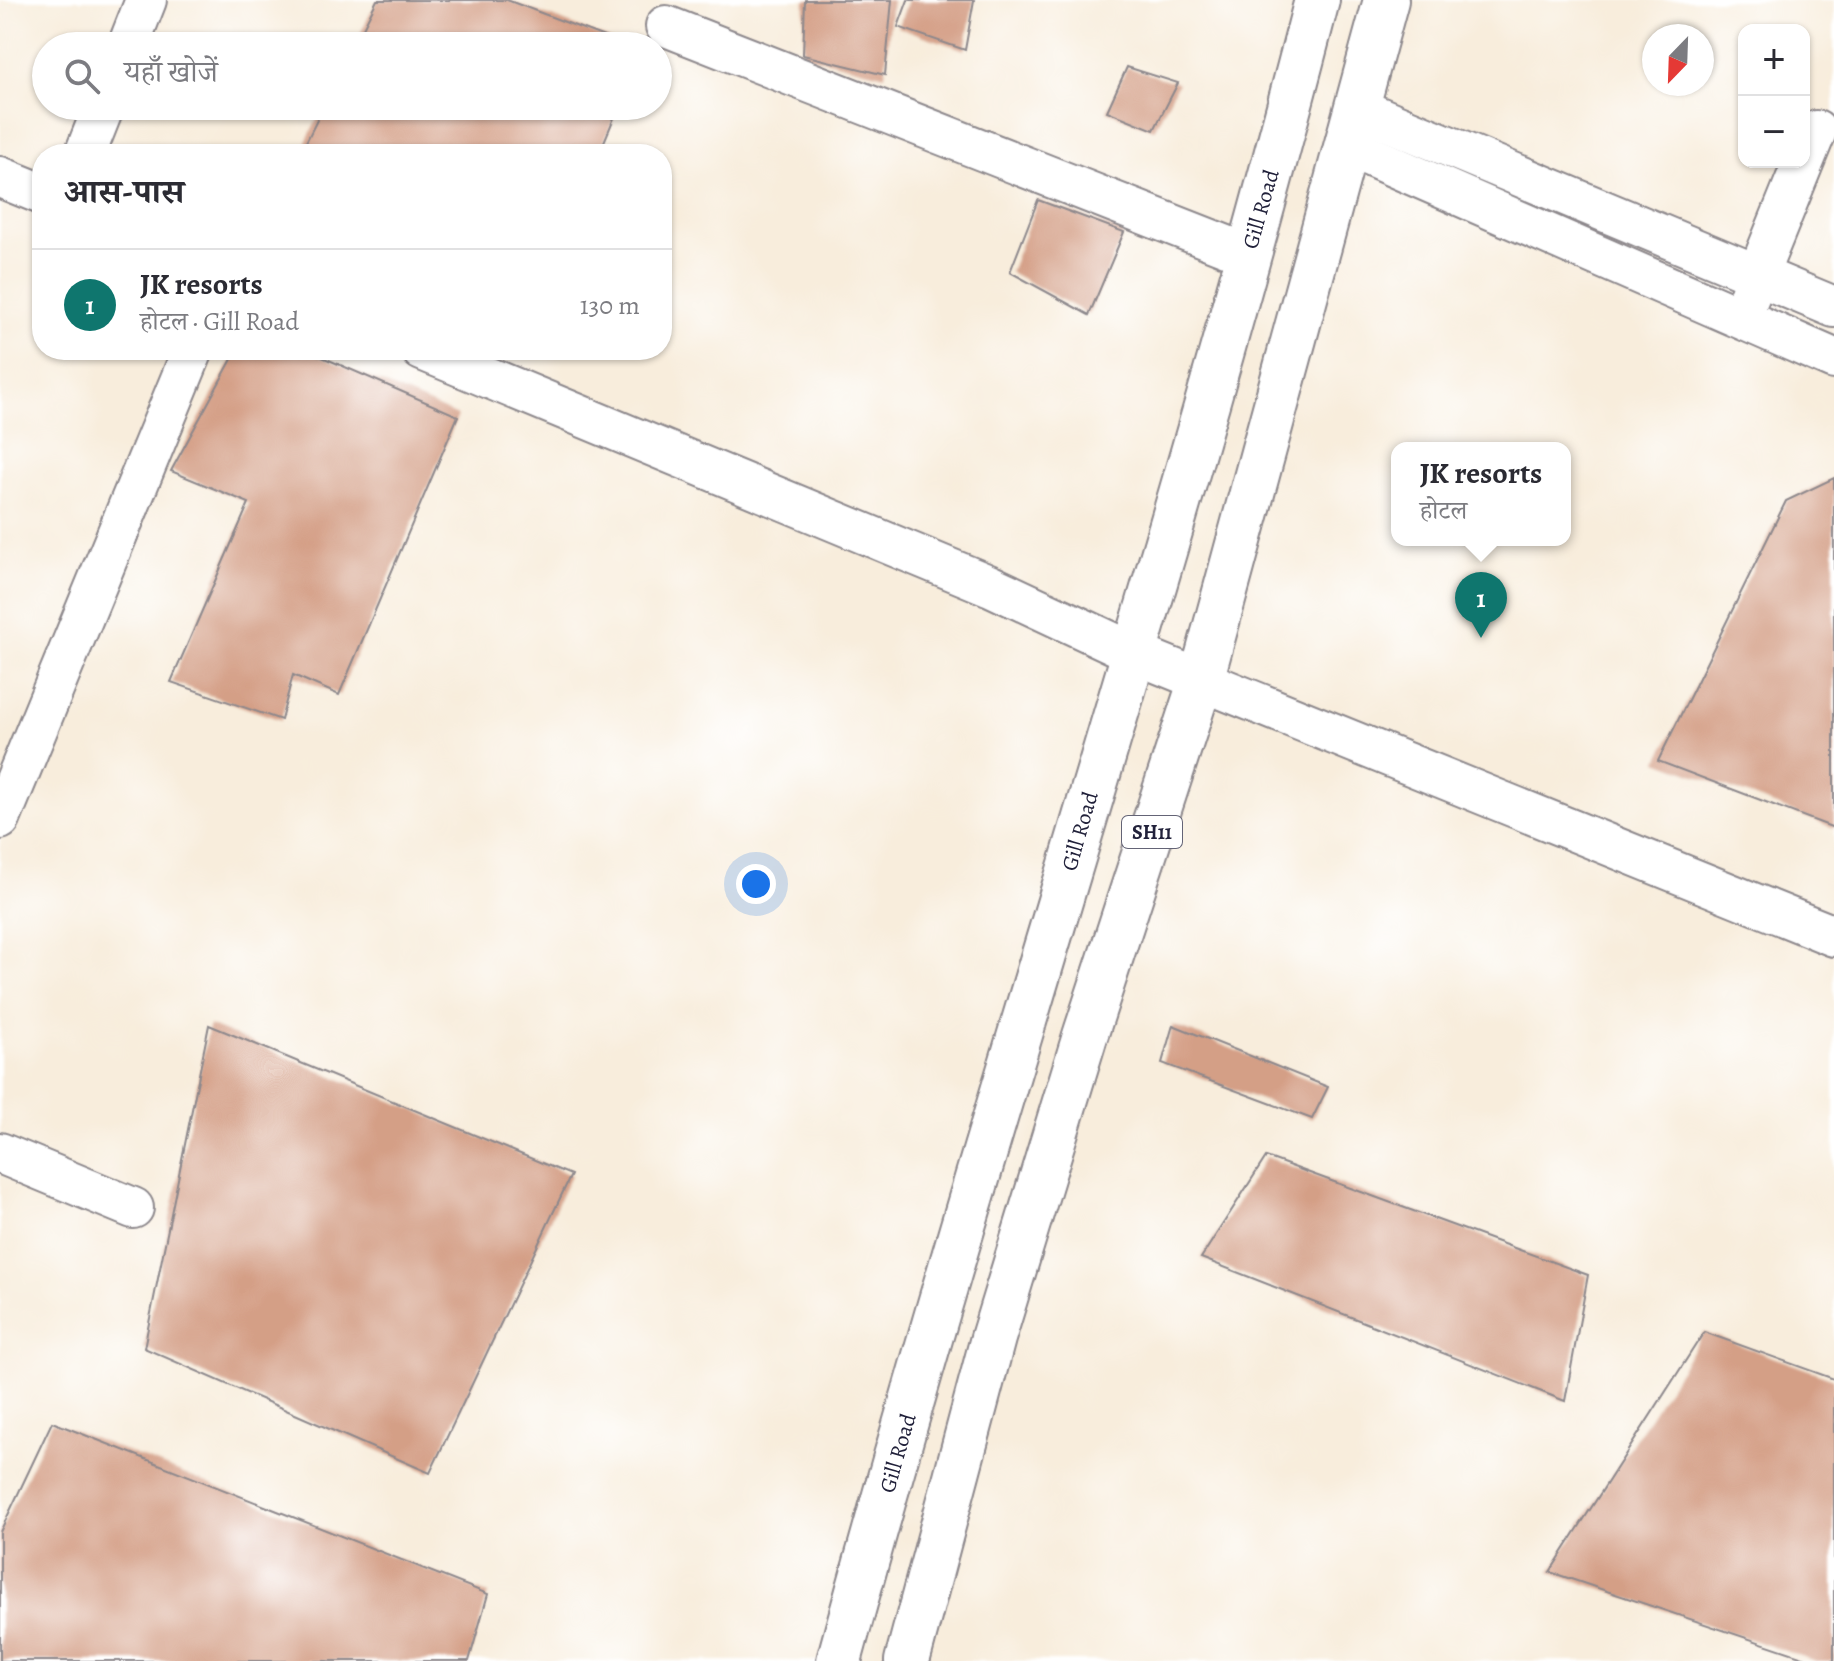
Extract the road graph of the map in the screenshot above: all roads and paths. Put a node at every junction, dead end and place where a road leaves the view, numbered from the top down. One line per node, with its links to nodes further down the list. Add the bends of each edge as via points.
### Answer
1 (146, 0): 5 (street)
2 (1317, 0): 14 (main road, Gill Road)
3 (1386, 0): 7 (main road, SH11)
4 (666, 26): 14 (street)
5 (133, 32)
6 (98, 120): 9 (street)
7 (1352, 127): 12 (street); 13 (street); 22 (main road, SH11)
8 (1816, 131): 15 (street)
9 (89, 144)
10 (0, 177): 11 (street)
11 (32, 190)
12 (1555, 190): 13 (street); 15 (street)
13 (1537, 229): 17 (street)
14 (1247, 254): 21 (main road, Gill Road)
15 (1758, 276): 16 (street); 17 (street)
16 (1834, 307)
17 (1740, 318): 18 (street)
18 (1834, 359)
19 (189, 360): 23 (street)
20 (446, 360): 21 (street, via 949,569)
21 (1134, 653): 22 (street); 27 (main road, Gill Road)
22 (1202, 677): 24 (street); 28 (main road, SH11, via 993,1338)
23 (0, 819)
24 (1834, 936)
25 (0, 1153): 26 (street)
26 (133, 1208)
27 (839, 1661)
28 (907, 1661)

